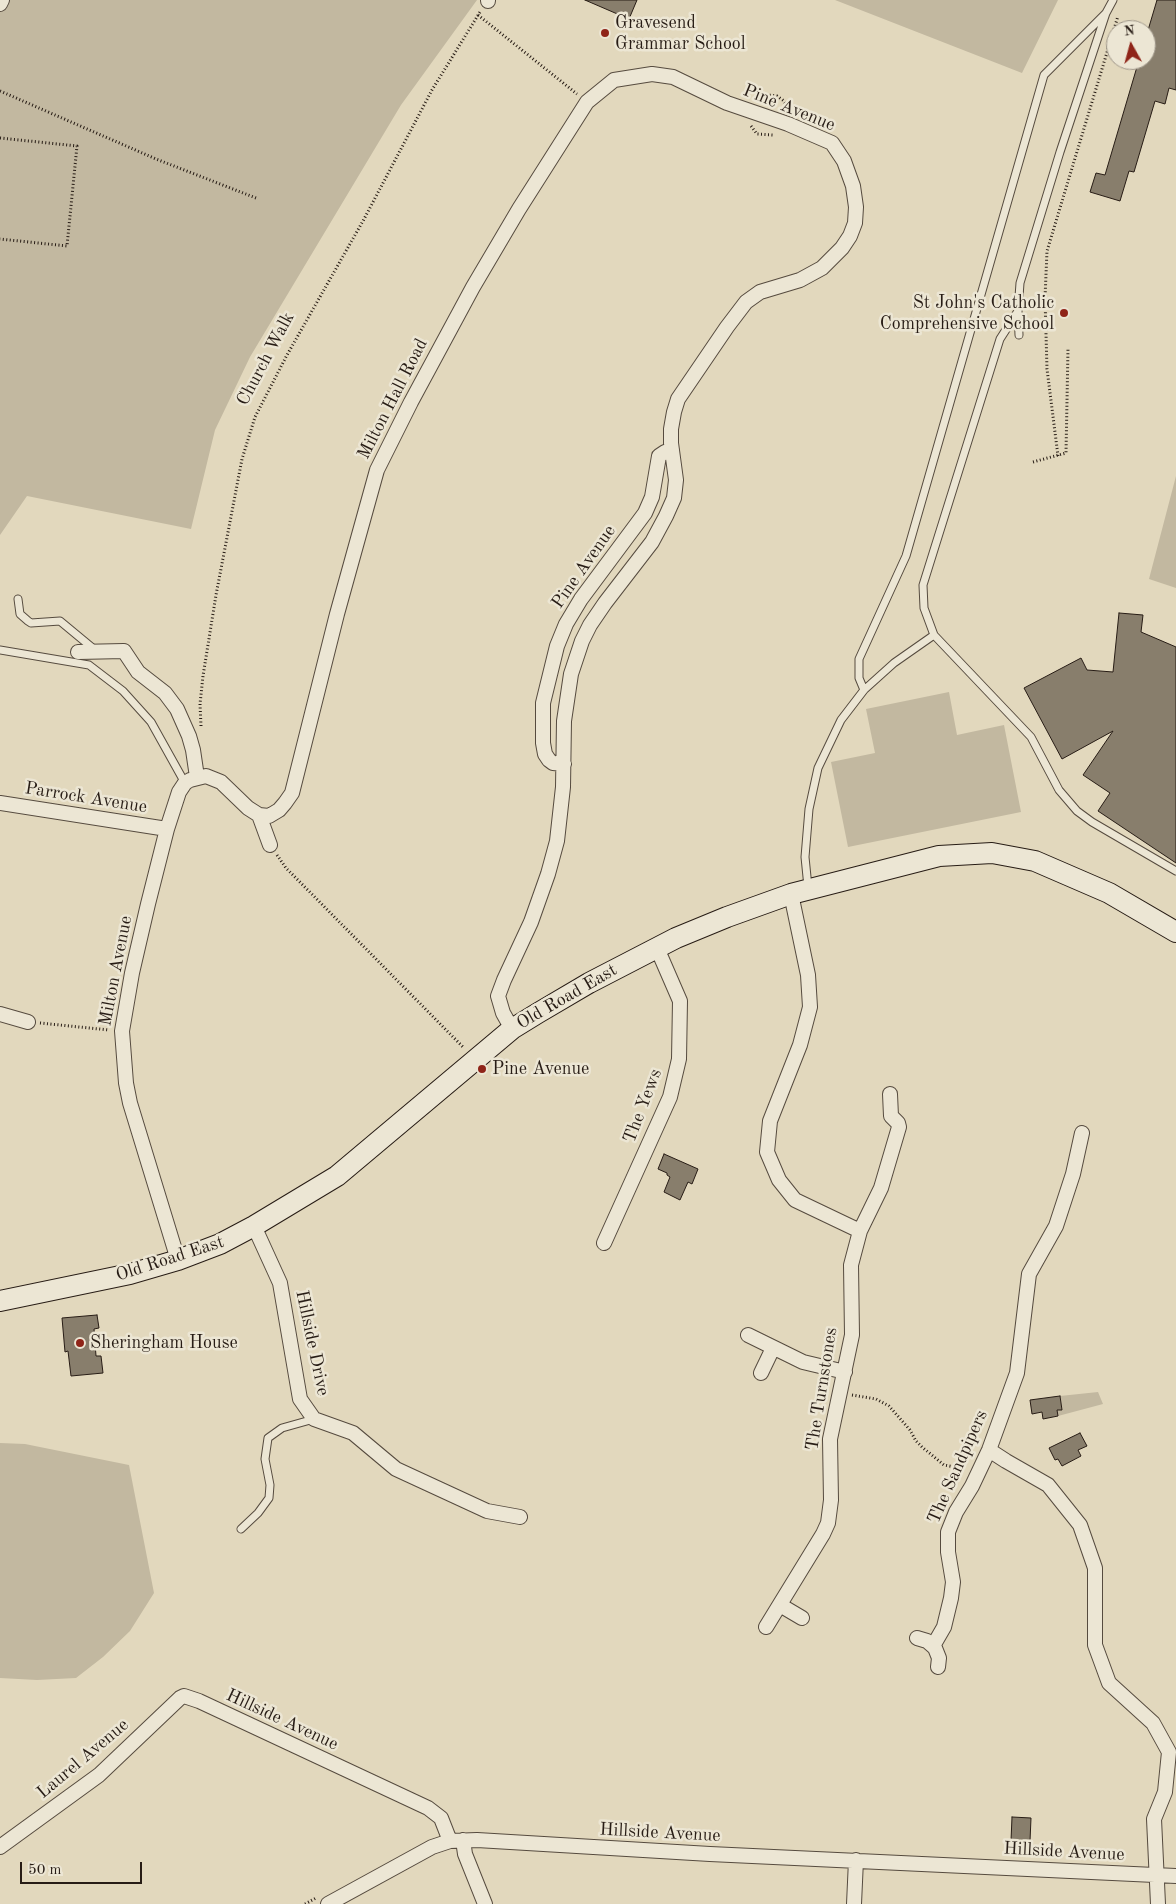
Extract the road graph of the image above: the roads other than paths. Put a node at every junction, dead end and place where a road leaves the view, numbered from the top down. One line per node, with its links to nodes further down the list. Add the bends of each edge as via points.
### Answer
1 (2, 0): 3 (street)
2 (1113, 0): 4 (lane)
3 (0, 4)
4 (1107, 12): 6 (lane, via 1020,284); 14 (lane, via 1044,75 906,556 859,659 859,678)
5 (673, 77): 8 (street, Pine Avenue, via 727,103 829,141 847,167 856,210 850,236 830,261 805,278 756,294 737,313 678,399 672,419); 18 (street, Milton Hall Road, via 652,74 614,80 587,102 473,287 376,470 292,793 279,810 269,816)
6 (1018, 311): 7 (lane); 10 (lane, via 1000,339 923,585 924,608)
7 (1019, 335)
8 (672, 450): 15 (street, Pine Avenue, via 677,484 666,516 647,549 597,614 575,661 566,700); 15 (street, Pine Avenue, via 659,456 652,497 642,518 581,599 557,646 544,697 543,736 548,758 554,763)
9 (18, 599): 13 (lane, via 20,616 31,623 60,621)
10 (934, 635): 14 (lane); 21 (lane, via 1031,737 1059,790 1077,811)
11 (0, 650): 16 (lane, via 89,666 123,692 151,722)
12 (78, 652): 13 (street)
13 (95, 652): 16 (street, via 130,650 138,672 162,690 177,709 192,747)
14 (864, 690): 22 (lane, via 841,720 818,768)
15 (564, 764): 27 (street, Pine Avenue, via 561,818 552,859 531,922 498,996)
16 (191, 780): 18 (street, via 206,776 218,780); 19 (street, Milton Avenue, via 178,794)
17 (0, 803): 19 (street, Parrock Avenue)
18 (259, 815): 20 (street)
19 (167, 829): 33 (street, Milton Avenue, via 132,973 122,1032 130,1103)
20 (270, 845)
21 (1176, 871)
22 (799, 892): 23 (main road, Old Road East, via 939,856 992,853 1035,861 1109,893); 24 (main road, Old Road East, via 718,920); 31 (street, via 810,1007 800,1045 770,1121 767,1152 779,1180 796,1200)
23 (1176, 932)
24 (657, 948): 27 (main road, Old Road East, via 589,983); 32 (street, The Yews, via 680,1001 679,1059 670,1097)
25 (0, 1014): 26 (street)
26 (28, 1022)
27 (512, 1029): 30 (main road, Old Road East, via 337,1176)
28 (890, 1094): 31 (street, The Turnstones, via 891,1116 899,1127 881,1188)
29 (1082, 1133): 40 (street, The Sandpipers, via 1056,1226 1028,1274 1017,1373)
30 (254, 1226): 33 (main road, Old Road East, via 220,1244); 39 (street, Hillside Drive, via 280,1283 300,1399)
31 (860, 1231): 37 (street, The Turnstones, via 851,1268 852,1335)
32 (604, 1243)
33 (178, 1260): 34 (main road, Old Road East, via 130,1274)
34 (0, 1301)
35 (748, 1335): 36 (street)
36 (773, 1348): 37 (street, via 804,1362); 38 (street)
37 (845, 1372): 43 (street, The Turnstones, via 830,1443 831,1500 827,1526)
38 (761, 1373)
39 (314, 1420): 41 (street, Hillside Drive, via 353,1433 396,1469 487,1512); 42 (lane, via 282,1428 268,1438 265,1460 269,1498)
40 (989, 1450): 47 (street, The Sandpipers, via 948,1532 951,1598 944,1627); 53 (street, via 1048,1485 1080,1525 1095,1568 1095,1645 1110,1683 1153,1723 1169,1752 1165,1792 1154,1819)
41 (520, 1517)
42 (241, 1529)
43 (780, 1605): 44 (street); 45 (street, The Turnstones)
44 (802, 1618)
45 (766, 1627)
46 (917, 1638): 47 (street)
47 (933, 1646): 48 (street, via 939,1658)
48 (938, 1667)
49 (186, 1697): 50 (street, Hillside Avenue, via 428,1808 442,1820); 51 (street, Laurel Avenue, via 180,1698 99,1776)
50 (456, 1840): 52 (street, Hillside Avenue); 55 (street, via 432,1847); 56 (street)
51 (0, 1847)
52 (856, 1860): 53 (street, Hillside Avenue); 57 (street)
53 (1156, 1875): 54 (street, Hillside Avenue); 58 (street)
54 (1176, 1876)
55 (324, 1900)
56 (485, 1904)
57 (854, 1904)
58 (1158, 1904)

